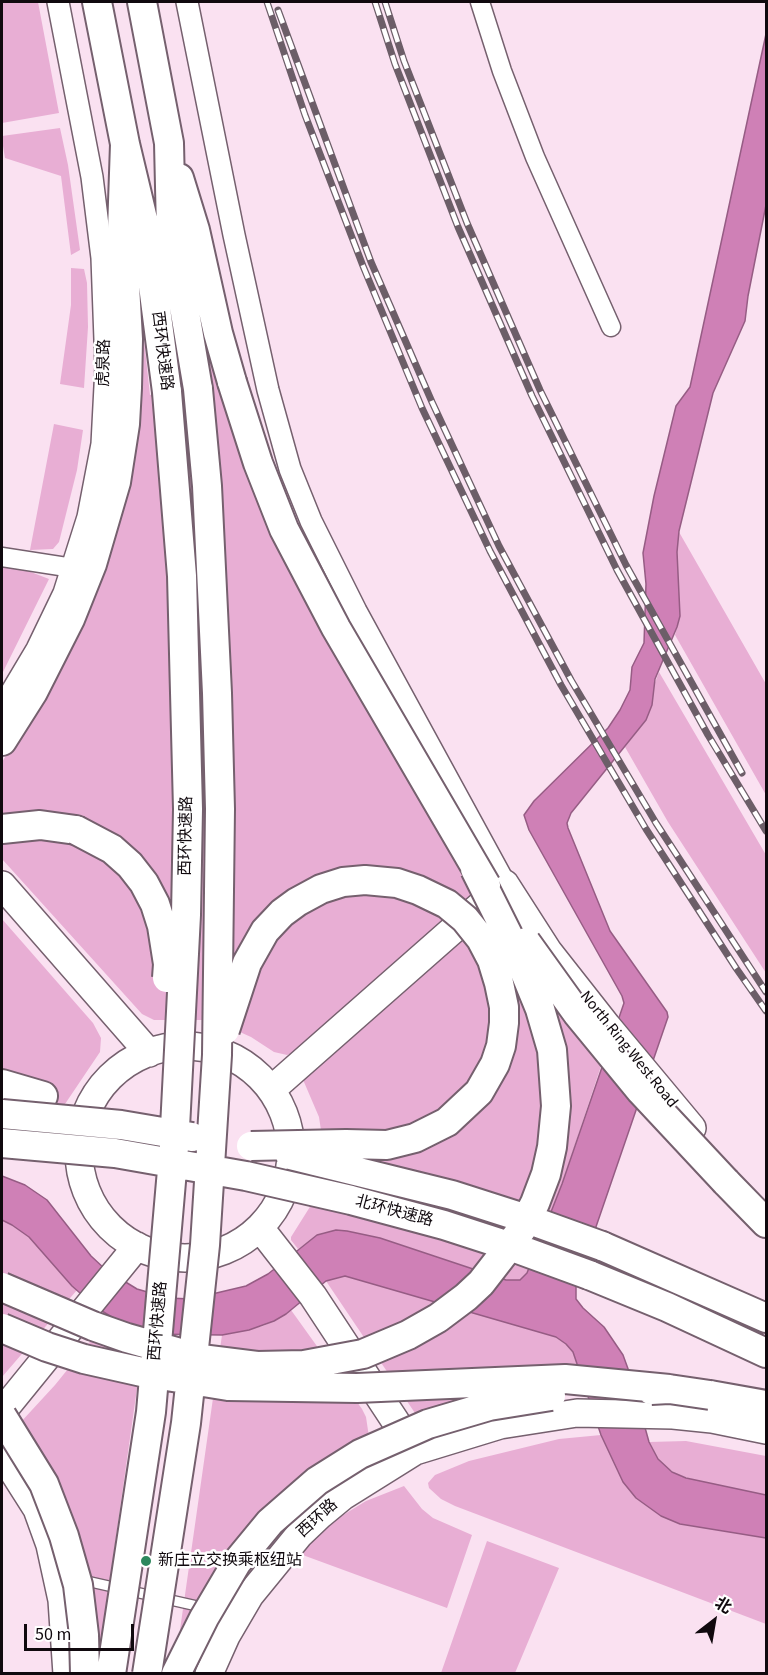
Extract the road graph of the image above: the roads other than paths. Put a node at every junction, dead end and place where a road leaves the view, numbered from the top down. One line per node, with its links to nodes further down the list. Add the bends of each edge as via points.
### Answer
1 (58, 2): 10 (street, 虎泉路, via 92,177 102,258 105,330 102,444)
2 (97, 2): 7 (highway, 西环快速路)
3 (142, 2): 6 (highway, 西环快速路)
4 (187, 2): 15 (street, via 268,390 290,469 356,611)
5 (480, 2): 8 (street, via 535,157)
6 (169, 143): 14 (highway, bridge, via 232,382 284,529 336,628); 18 (highway, 西环快速路, bridge, via 171,230 198,389 207,486 220,809)
7 (125, 144): 12 (highway, via 122,231 127,388 116,482 92,564 70,619 33,692); 44 (highway, 西环快速路, bridge, via 146,232 167,392 182,588 188,809 174,1147 151,1412)
8 (611, 327)
9 (2, 557): 10 (street)
10 (73, 568): 11 (street, 虎泉路, via 37,649)
11 (2, 708)
12 (2, 741)
13 (2, 829): 43 (highway, bridge, via 32,825 63,827 112,849 130,865 150,893 162,926 168,964 151,1240 123,1503)
14 (475, 869): 26 (highway, bridge, via 577,1013 649,1100); 29 (highway, bridge, via 540,1009 552,1050 556,1106 552,1147 535,1203 506,1252 466,1298 408,1335 363,1354 304,1365 256,1366 201,1359 127,1338)
15 (505, 884): 20 (main road); 25 (main road, North Ring West Road, via 548,951 607,1026 689,1124)
16 (2, 885): 17 (main road)
17 (149, 1053): 20 (main road, via 175,1047 216,1051 252,1070); 28 (main road, via 114,1073 96,1094 84,1118 80,1145 81,1172 93,1204)
18 (217, 1054): 24 (highway, bridge, via 247,963 265,931 297,902 335,884 380,881 411,887 436,898 474,929 496,971 504,1007 498,1055 479,1092 447,1122 415,1138 387,1145); 45 (highway, 西环快速路, bridge, via 205,1245 186,1423)
19 (2, 1084): 22 (highway, bridge)
20 (271, 1090): 27 (main road, via 285,1117 291,1162 283,1192)
21 (2, 1113): 22 (highway, 北环快速路, bridge)
22 (121, 1125): 24 (highway, 北环快速路, bridge)
23 (2, 1143): 32 (highway, 北环快速路, bridge, via 115,1153 246,1176 444,1225 589,1275)
24 (251, 1146): 30 (highway, 北环快速路, bridge, via 452,1195 527,1219 602,1246)
25 (766, 1203)
26 (766, 1223)
27 (260, 1228): 28 (main road, via 238,1244 205,1256); 37 (main road, via 313,1296)
28 (131, 1253): 35 (main road)
29 (2, 1287)
30 (766, 1318)
31 (2, 1328): 33 (highway, bridge, via 84,1359 228,1386 367,1388 565,1379)
32 (766, 1353)
33 (669, 1389): 34 (highway, bridge); 46 (highway, bridge, via 562,1395 489,1406 428,1424 348,1460 299,1495 254,1540 217,1594)
34 (766, 1405)
35 (2, 1414): 42 (highway, bridge, via 44,1484 62,1527 78,1585)
36 (766, 1430): 37 (main road, via 712,1419 649,1413 577,1413 500,1425)
37 (415, 1451): 40 (main road, 西环路, via 320,1515 250,1595)
38 (2, 1454): 39 (main road, via 37,1509)
39 (57, 1574): 40 (lane); 41 (main road)
40 (227, 1612): 47 (main road, 西环路)
41 (67, 1674)
42 (85, 1674)
43 (99, 1674)
44 (111, 1674)
45 (147, 1674)
46 (176, 1674)
47 (209, 1674)

